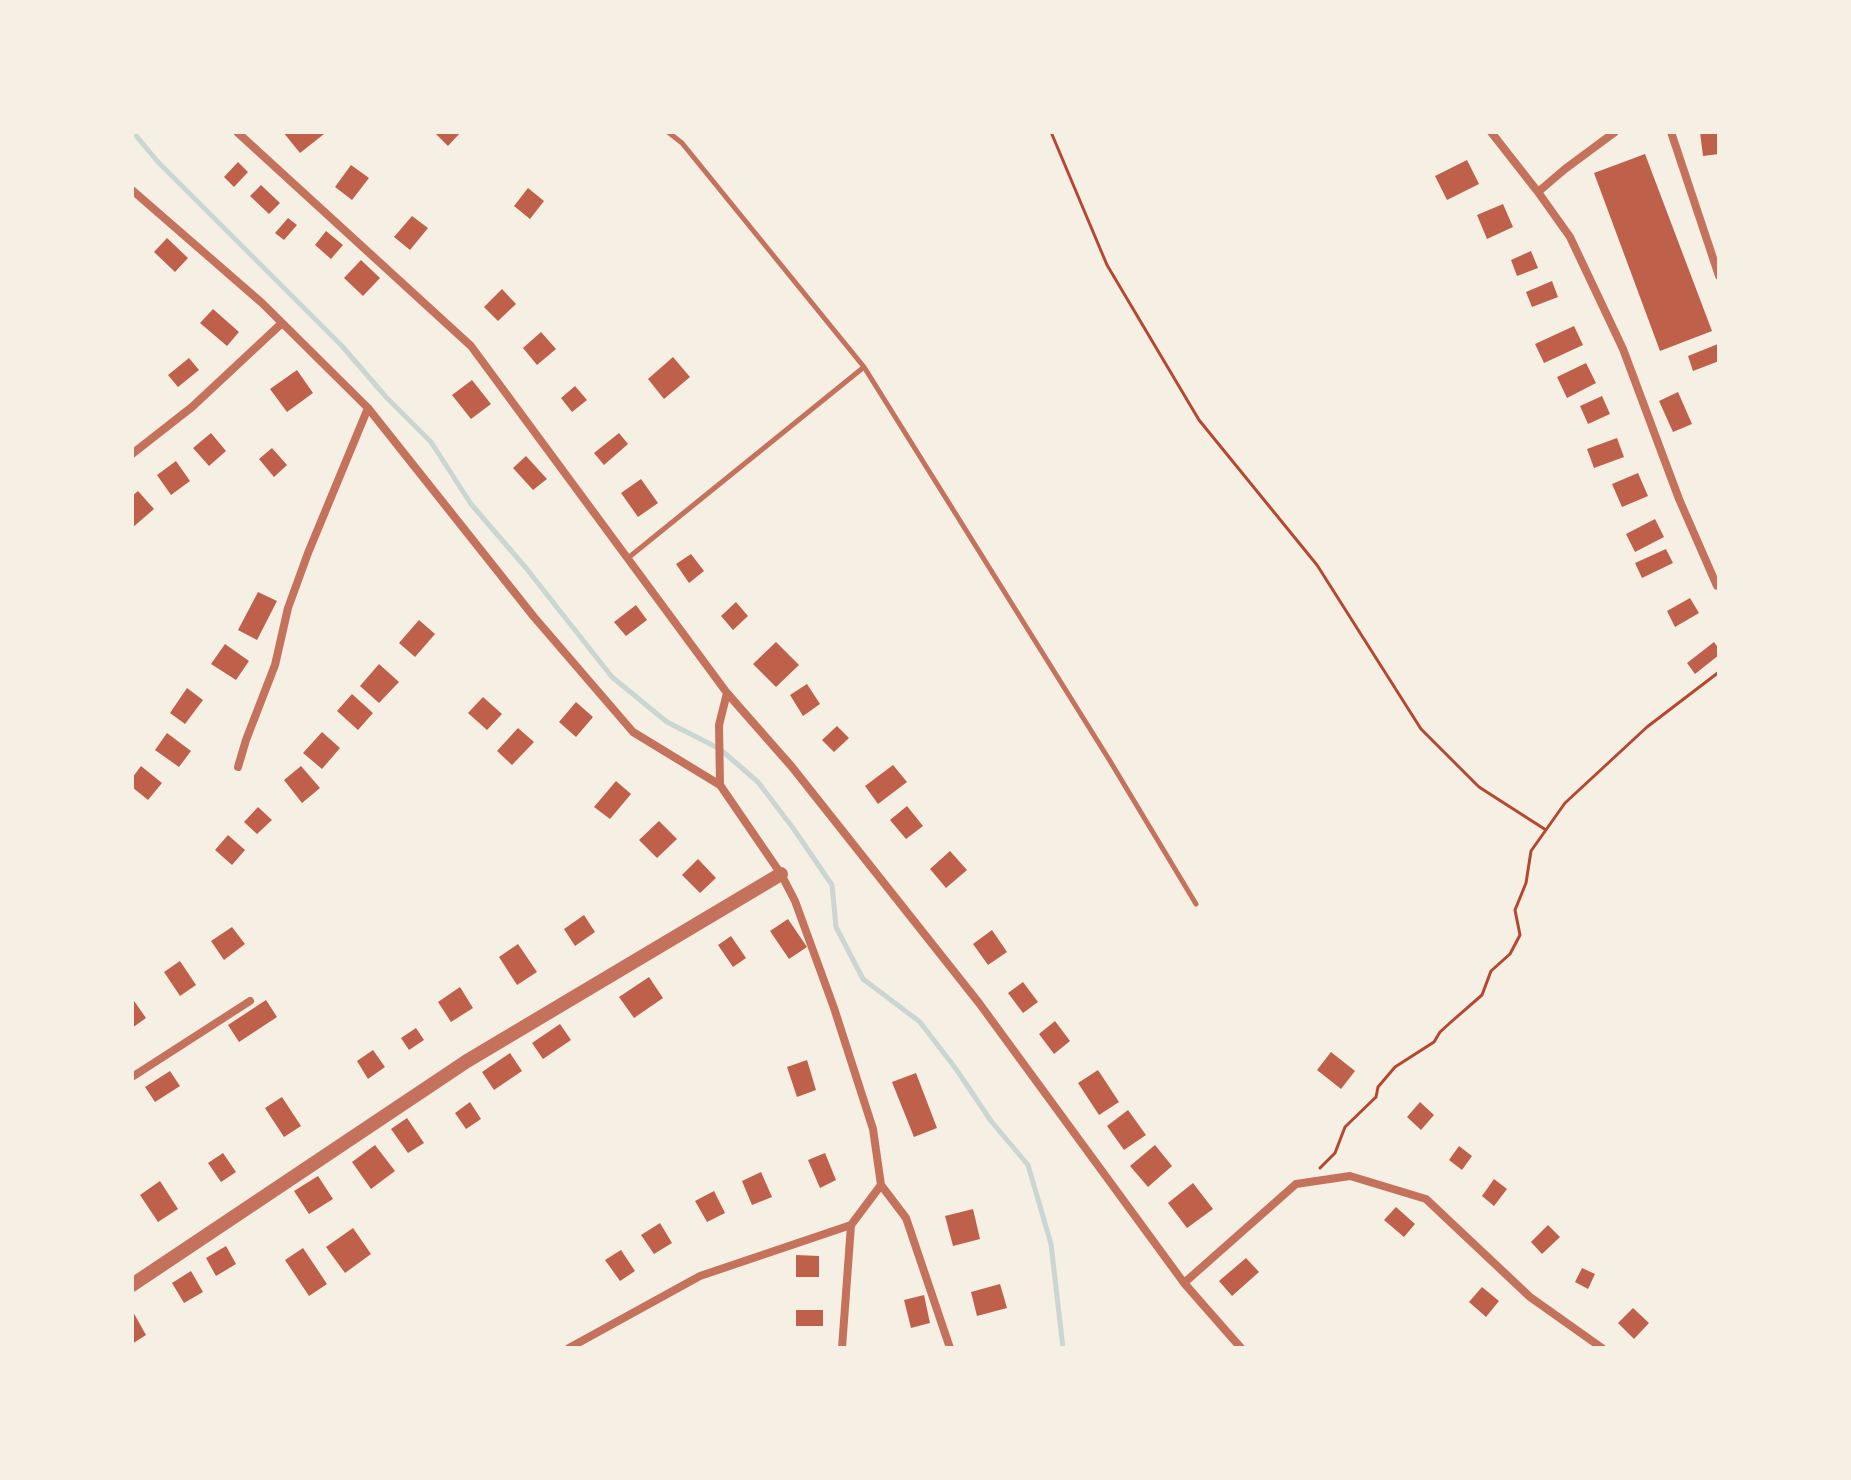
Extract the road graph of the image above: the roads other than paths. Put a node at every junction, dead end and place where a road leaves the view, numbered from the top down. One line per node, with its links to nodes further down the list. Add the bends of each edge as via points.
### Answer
1 (237, 132): 13 (street, via 471,346)
2 (668, 132): 10 (lane)
3 (1491, 132): 7 (street)
4 (1615, 132): 7 (street)
5 (1671, 132): 8 (street)
6 (132, 190): 9 (street)
7 (1538, 192): 14 (street, via 1570,237 1623,349 1679,499)
8 (1719, 276)
9 (282, 323): 11 (street); 12 (street, via 192,407)
10 (864, 367): 13 (lane); 19 (lane)
11 (368, 408): 16 (street, via 288,608 275,665); 17 (street, via 633,732)
12 (132, 454)
13 (628, 559): 15 (street)
14 (1719, 586)
15 (727, 693): 17 (street, via 719,725); 24 (street, via 979,1003)
16 (238, 767)
17 (720, 785): 18 (street)
18 (781, 874): 22 (street, via 829,994 873,1129); 25 (street, via 467,1061)
19 (1196, 904)
20 (250, 1001): 21 (street)
21 (132, 1077)
22 (881, 1185): 23 (street); 28 (street, via 906,1218)
23 (851, 1225): 26 (street, via 700,1276); 27 (street)
24 (1184, 1283): 29 (street); 30 (street, via 1296,1184 1350,1176 1426,1199 1530,1297)
25 (132, 1285)
26 (569, 1348)
27 (842, 1348)
28 (950, 1348)
29 (1241, 1348)
30 (1602, 1348)

